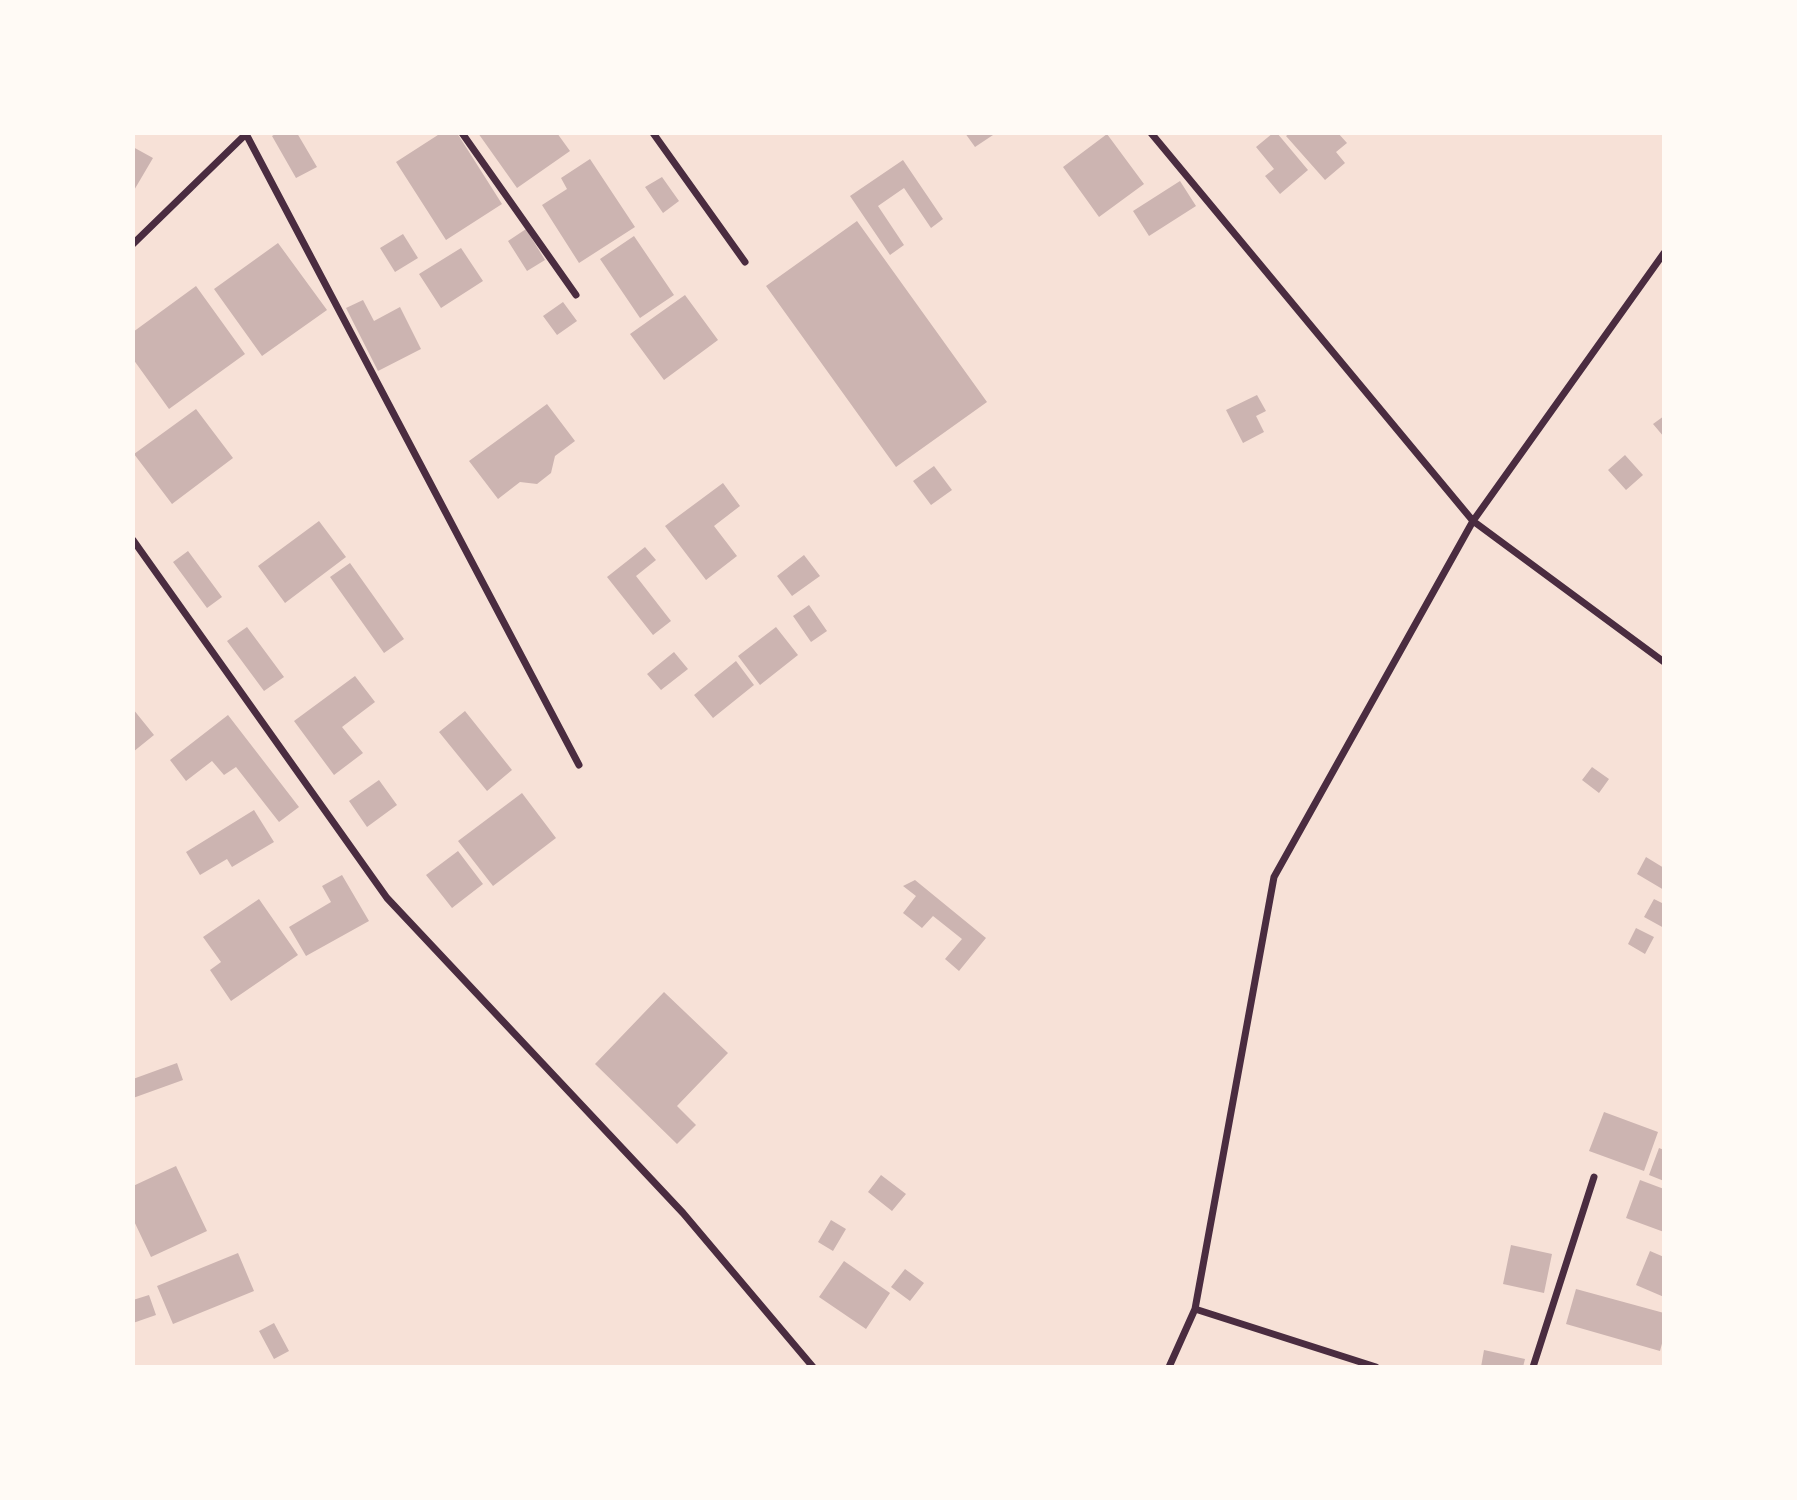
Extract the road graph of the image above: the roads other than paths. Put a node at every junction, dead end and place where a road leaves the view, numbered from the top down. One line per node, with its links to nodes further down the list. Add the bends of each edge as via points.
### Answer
1 (462, 133): 8 (street)
2 (653, 133): 7 (street)
3 (1151, 133): 9 (street)
4 (247, 134): 5 (street); 12 (street)
5 (133, 244)
6 (1664, 253): 9 (street)
7 (744, 262)
8 (576, 295)
9 (1473, 521): 11 (street); 14 (street, via 1275,877)
10 (133, 540): 15 (street, via 387,898 683,1213)
11 (1664, 662)
12 (579, 765)
13 (1594, 1177): 18 (street)
14 (1195, 1309): 16 (street); 17 (street)
15 (813, 1367)
16 (1169, 1367)
17 (1376, 1367)
18 (1533, 1367)

